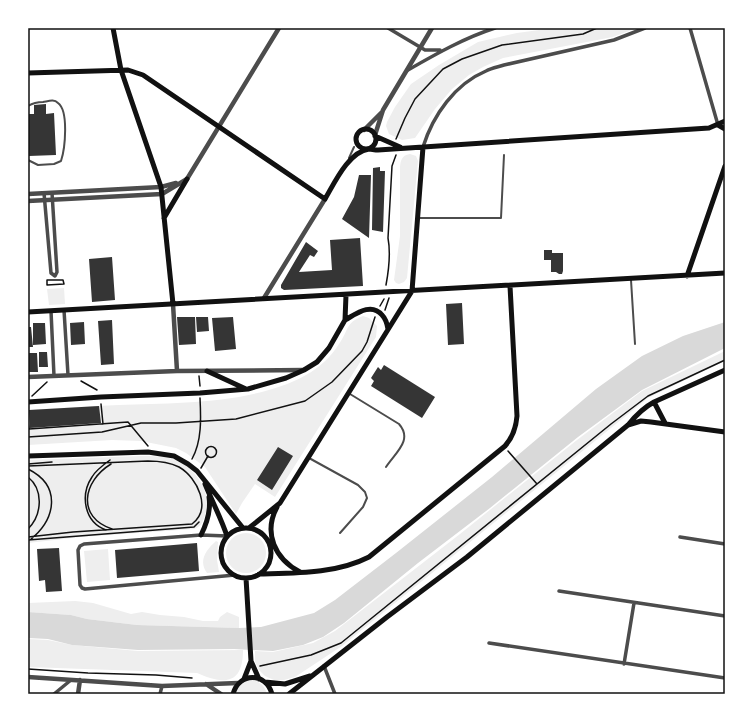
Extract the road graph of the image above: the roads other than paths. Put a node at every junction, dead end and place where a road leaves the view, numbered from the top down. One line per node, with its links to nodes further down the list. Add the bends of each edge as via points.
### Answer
1 (113, 28): 10 (main road)
2 (279, 28): 17 (street)
3 (388, 28): 8 (street)
4 (432, 28): 8 (street)
5 (495, 28): 9 (street)
6 (645, 28): 22 (street, via 608,42 486,71 470,80 446,102 436,115)
7 (690, 28): 16 (street)
8 (420, 48): 9 (street); 11 (street)
9 (443, 50): 11 (street)
10 (121, 70): 12 (main road); 17 (main road, via 143,75); 30 (main road)
11 (408, 70): 14 (street)
12 (28, 73)
13 (28, 106): 26 (lane, via 52,100 58,103 62,107 65,128 61,161 38,165)
14 (383, 110): 19 (street); 20 (street)
15 (725, 120): 16 (main road)
16 (718, 125): 18 (main road); 22 (main road, via 709,128)
17 (219, 127): 29 (street); 37 (main road)
18 (725, 129)
19 (364, 130): 20 (main road, via 369,130); 24 (main road, via 357,137 357,143 361,148)
20 (375, 135): 23 (main road); 24 (main road, via 374,144)
21 (354, 147): 27 (lane)
22 (423, 147): 23 (main road); 42 (main road)
23 (398, 148): 24 (main road)
24 (368, 149): 27 (main road)
25 (504, 155): 42 (lane, via 501,218)
26 (28, 160)
27 (348, 161): 37 (main road)
28 (725, 166): 44 (main road)
29 (187, 179): 30 (street); 35 (street); 41 (main road)
30 (160, 187): 31 (street); 35 (main road)
31 (81, 191): 33 (street); 36 (street)
32 (44, 193): 33 (street); 34 (street); 38 (street)
33 (52, 193): 39 (street)
34 (28, 194)
35 (162, 194): 36 (street); 41 (main road)
36 (81, 198): 39 (street)
37 (324, 199): 49 (street)
38 (45, 200): 39 (street); 39 (street, via 52,273 55,276 57,272); 40 (street)
39 (52, 200)
40 (28, 201)
41 (164, 218): 50 (main road)
42 (418, 218): 47 (main road)
43 (725, 273): 44 (main road)
44 (687, 276): 45 (main road)
45 (631, 279): 46 (main road); 56 (lane)
46 (510, 286): 47 (main road); 83 (main road, via 517,416 514,434 505,446 369,557 350,565)
47 (412, 291): 48 (main road); 55 (main road)
48 (346, 295): 49 (main road); 54 (main road)
49 (264, 298): 50 (main road)
50 (173, 304): 51 (main road); 59 (street)
51 (64, 310): 52 (main road); 61 (street)
52 (52, 311): 53 (main road); 62 (street)
53 (28, 312)
54 (345, 320): 55 (main road, via 365,310 375,309 387,322); 57 (main road, via 329,348)
55 (388, 329): 65 (main road)
56 (635, 344)
57 (304, 370): 60 (street); 64 (main road)
58 (725, 370): 67 (main road)
59 (177, 371): 60 (street); 61 (street)
60 (207, 371): 64 (main road)
61 (68, 375): 62 (street)
62 (54, 376): 63 (street)
63 (28, 377)
64 (248, 389): 66 (main road)
65 (348, 394): 72 (main road); 73 (lane, via 399,424 405,431 405,440)
66 (28, 401)
67 (654, 402): 68 (main road); 69 (main road, via 636,415)
68 (665, 423): 69 (main road, via 641,422); 70 (main road)
69 (628, 425): 93 (main road, via 467,557)
70 (725, 432)
71 (28, 456): 74 (main road, via 162,453 188,464)
72 (309, 458): 76 (main road); 78 (lane, via 358,485 365,492 367,498 363,507)
73 (386, 467)
74 (202, 479): 75 (main road); 77 (main road, via 237,523)
75 (209, 494): 79 (main road, via 210,506); 80 (main road)
76 (280, 503): 77 (main road, via 258,522); 83 (main road, via 274,512 272,522 273,543 284,561)
77 (246, 528): 80 (main road); 84 (main road, via 266,538 271,551 268,564)
78 (340, 532)
79 (201, 535): 80 (street); 85 (street, via 84,544 78,550 80,585 85,589)
80 (227, 536): 85 (main road, via 221,554 225,566)
81 (680, 537): 82 (street)
82 (725, 544)
83 (301, 573): 84 (main road)
84 (259, 574): 86 (main road)
85 (235, 575): 86 (main road)
86 (246, 578): 91 (main road)
87 (559, 591): 88 (street)
88 (634, 603): 89 (street); 92 (street)
89 (725, 616)
90 (489, 643): 92 (street)
91 (251, 661): 96 (main road); 98 (main road)
92 (624, 664): 97 (street)
93 (324, 666): 94 (main road); 112 (street)
94 (312, 675): 101 (main road, via 285,684); 111 (main road)
95 (28, 677): 99 (street)
96 (259, 678): 98 (main road); 101 (main road)
97 (725, 678)
98 (244, 679): 102 (main road)
99 (71, 680): 100 (street); 105 (street)
100 (80, 680): 104 (street); 106 (street)
101 (265, 682): 110 (main road)
102 (238, 683): 103 (street); 109 (main road)
103 (206, 684): 104 (street); 108 (street)
104 (162, 686): 107 (street)
105 (54, 694)
106 (78, 694)
107 (160, 694)
108 (221, 694)
109 (233, 694)
110 (272, 694)
111 (289, 694)
112 (335, 694)

